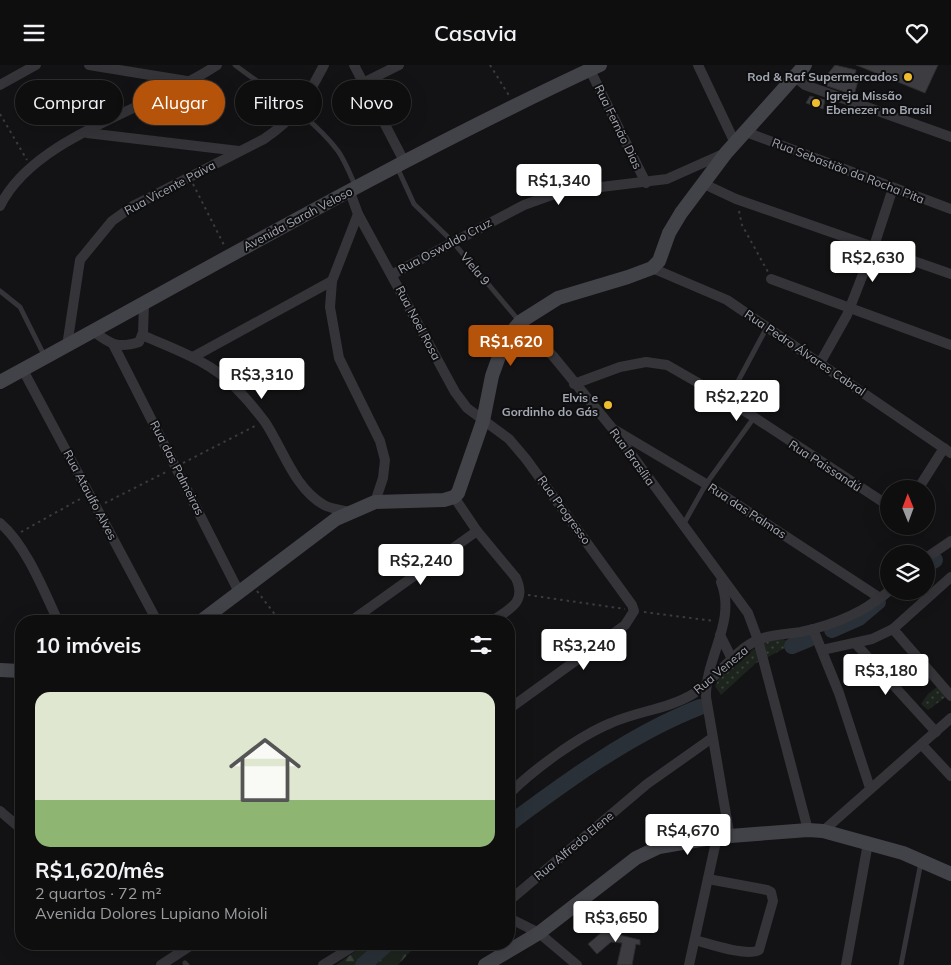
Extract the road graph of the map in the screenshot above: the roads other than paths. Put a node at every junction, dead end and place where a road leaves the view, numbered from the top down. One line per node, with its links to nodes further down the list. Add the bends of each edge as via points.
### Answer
1 (36, 65): 18 (street)
2 (89, 65): 12 (street)
3 (217, 65): 13 (street)
4 (235, 65): 14 (lane)
5 (324, 65): 15 (street, Rua Vicente Paiva)
6 (354, 65): 16 (street)
7 (399, 65): 17 (street)
8 (698, 65): 26 (street)
9 (805, 65): 11 (main road)
10 (595, 67): 28 (main road, Avenida Sarah Veloso); 29 (street, Rua Fernão Dias)
11 (795, 77): 23 (main road); 25 (street, via 805,85)
12 (181, 80)
13 (189, 80)
14 (255, 80)
15 (315, 80)
16 (362, 80)
17 (369, 80)
18 (0, 85)
19 (133, 109): 24 (street)
20 (281, 125): 27 (street, Rua Vicente Paiva, via 264,139)
21 (310, 125): 32 (lane, via 339,153)
22 (382, 125): 28 (street)
23 (746, 132): 26 (main road); 31 (street, Rua Sebastião da Rocha Pita)
24 (86, 133): 27 (street); 33 (street, via 31,166 7,192)
25 (951, 137)
26 (730, 148): 29 (street, Rua Oswaldo Cruz, via 689,171); 30 (main road)
27 (239, 151): 52 (street, Rua Vicente Paiva, via 133,206 98,236 80,260)
28 (401, 165): 32 (main road, Avenida Sarah Veloso); 36 (lane, Viela 9, via 414,204)
29 (646, 183): 36 (street, Rua Oswaldo Cruz, via 560,192 524,205)
30 (704, 184): 37 (street, via 736,199); 38 (main road, via 681,213 669,233 659,261)
31 (894, 188): 34 (street, Rua Sebastião da Rocha Pita); 37 (street)
32 (353, 190): 35 (street, Rua Noel Rosa); 44 (main road, Avenida Sarah Veloso)
33 (0, 206)
34 (951, 209)
35 (358, 214): 39 (street, Rua Noel Rosa); 42 (street)
36 (452, 241): 39 (street, Rua Oswaldo Cruz); 46 (lane, Viela 9)
37 (874, 246): 40 (street); 45 (street)
38 (652, 268): 46 (main road, via 558,298); 47 (street, Rua Pedro Álvares Cabral, via 727,300)
39 (392, 274): 61 (street, Rua Noel Rosa, via 455,392)
40 (951, 274)
41 (771, 279): 45 (street)
42 (332, 281): 54 (street); 68 (street, via 330,307 339,358 380,441 385,460)
43 (0, 291): 53 (lane, via 20,307)
44 (144, 304): 48 (main road, Avenida Sarah Veloso); 49 (street)
45 (850, 307): 51 (street); 55 (street)
46 (520, 322): 58 (street, Rua Brasília, via 554,357); 61 (main road, via 502,348 492,376)
47 (767, 327): 55 (street, Rua Pedro Álvares Cabral); 59 (lane)
48 (94, 331): 50 (street); 52 (main road, Avenida Sarah Veloso)
49 (142, 335): 50 (street, via 139,342 126,347); 54 (street)
50 (113, 344): 77 (street, Rua das Palmeiras)
51 (951, 345)
52 (67, 346): 53 (main road, Avenida Sarah Veloso)
53 (46, 357): 56 (main road, Avenida Sarah Veloso)
54 (193, 357): 69 (street, via 234,386 264,422 291,469 311,495 326,506)
55 (820, 363): 63 (street, Rua Pedro Álvares Cabral)
56 (23, 370): 57 (main road, Avenida Sarah Veloso); 82 (street, Rua Ataulfo Alves)
57 (0, 382)
58 (574, 384): 59 (street, Rua Paissandú, via 620,367 646,362 667,365); 62 (street, Rua Brasília)
59 (728, 400): 60 (street, Rua Paissandú)
60 (753, 419): 65 (lane); 67 (street, Rua Paissandú)
61 (483, 421): 66 (main road, via 463,484); 97 (street, Rua Progresso, via 509,439 526,459 634,611 617,631)
62 (612, 429): 65 (street, Rua das Palmas); 71 (street, Rua Brasília)
63 (948, 450): 64 (street)
64 (925, 480)
65 (706, 484): 71 (lane); 78 (street, Rua das Palmas)
66 (454, 497): 68 (main road); 72 (street)
67 (880, 500)
68 (375, 502): 69 (main road)
69 (350, 512): 77 (main road, via 336,519)
70 (0, 523): 81 (street, via 30,564)
71 (682, 525): 75 (street, Rua Brasília)
72 (477, 531): 84 (street); 85 (street, via 516,578 520,594 510,609)
73 (951, 541): 74 (street)
74 (935, 552)
75 (718, 574): 79 (street, Rua Brasília, via 726,597); 80 (street, Rua Brasília)
76 (951, 577): 87 (street)
77 (239, 592): 83 (main road)
78 (880, 599): 86 (street, Rua Veneza, via 866,609)
79 (726, 613): 80 (street, via 734,610); 88 (street, Rua Brasília)
80 (748, 613): 89 (street, Rua Brasília)
81 (55, 615)
82 (154, 615)
83 (209, 615)
84 (359, 615)
85 (501, 615)
86 (813, 629): 89 (street, Rua Veneza); 91 (street)
87 (892, 629): 90 (street); 96 (street)
88 (720, 635): 92 (street); 95 (street, Rua Brasília)
89 (758, 640): 92 (street, Rua Veneza); 107 (street, Rua Brasília)
90 (855, 643): 91 (street); 99 (street)
91 (822, 650): 103 (street)
92 (732, 659): 95 (street, Rua Veneza)
93 (0, 670): 94 (main road)
94 (15, 671)
95 (706, 684): 100 (street); 104 (street, Rua Veneza, via 684,699 610,723 537,770)
96 (951, 697)
97 (515, 705)
98 (951, 718): 99 (street)
99 (936, 732): 101 (street)
100 (712, 738): 109 (street); 114 (street, Rua Alfredo Elene, via 647,783)
101 (922, 745): 102 (street); 103 (street)
102 (951, 776)
103 (870, 788): 108 (street)
104 (515, 789)
105 (0, 811): 106 (street)
106 (15, 824)
107 (808, 830): 108 (main road); 109 (main road)
108 (823, 831): 110 (main road)
109 (723, 837): 113 (street); 116 (main road, via 659,847 636,858)
110 (868, 843): 111 (main road); 127 (street)
111 (922, 860): 112 (main road); 128 (lane)
112 (951, 874)
113 (708, 879): 117 (street); 117 (street, via 766,890 771,892 773,901 756,952)
114 (515, 896)
115 (515, 921): 116 (street)
116 (539, 933): 118 (main road); 125 (street)
117 (695, 940): 126 (street)
118 (515, 947)
119 (184, 950): 122 (street)
120 (347, 950): 123 (street)
121 (510, 950): 124 (main road)
122 (161, 965)
123 (323, 965)
124 (484, 965)
125 (577, 965)
126 (689, 965)
127 (846, 965)
128 (901, 965)

